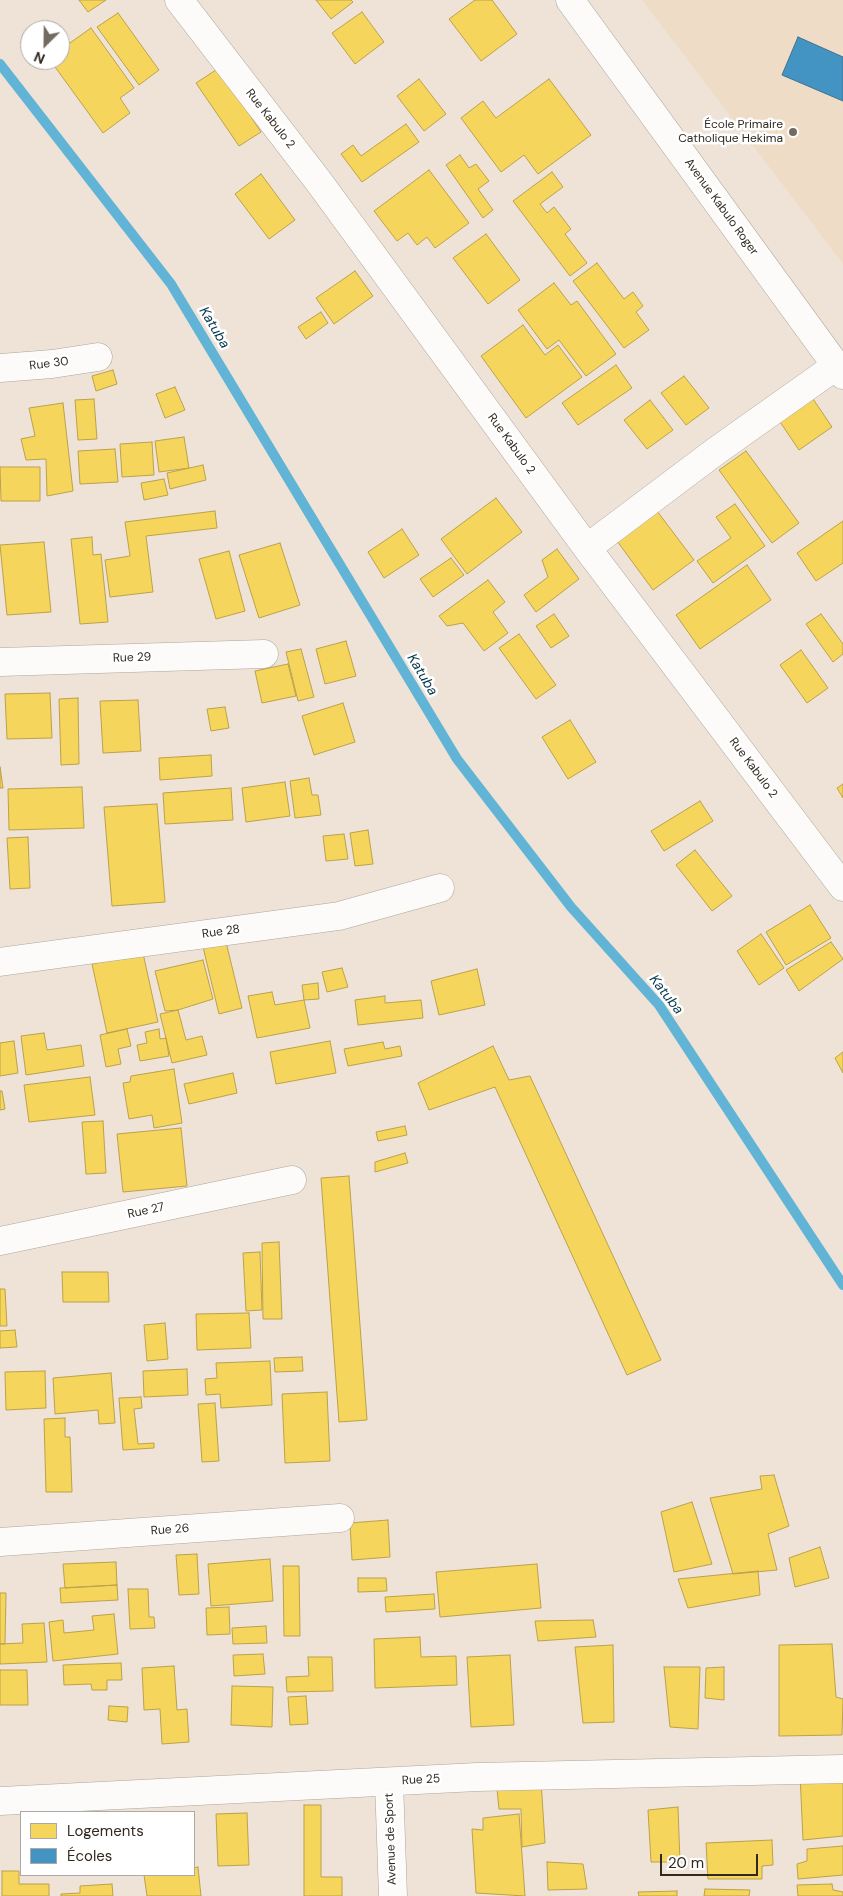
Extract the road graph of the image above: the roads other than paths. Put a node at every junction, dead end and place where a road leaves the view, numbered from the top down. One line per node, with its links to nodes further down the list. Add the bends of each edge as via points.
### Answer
1 (179, 0): 6 (street, Rue Kabulo 2, via 319,182)
2 (570, 0): 5 (street, Avenue Kabulo Roger)
3 (98, 357): 4 (street, Rue 30)
4 (0, 368)
5 (840, 371): 6 (street, via 716,451)
6 (587, 548): 10 (street, Rue Kabulo 2)
7 (264, 654): 8 (street, Rue 29)
8 (0, 662)
9 (440, 888): 11 (street, Rue 28, via 339,916)
10 (843, 888)
11 (0, 962)
12 (292, 1180): 13 (street, Rue 27)
13 (0, 1242)
14 (340, 1518): 15 (street, Rue 26)
15 (0, 1542)
16 (843, 1769): 17 (street, Rue 25)
17 (389, 1782): 18 (street, Rue 25); 19 (street, Avenue de Sport)
18 (0, 1801)
19 (393, 1896)

